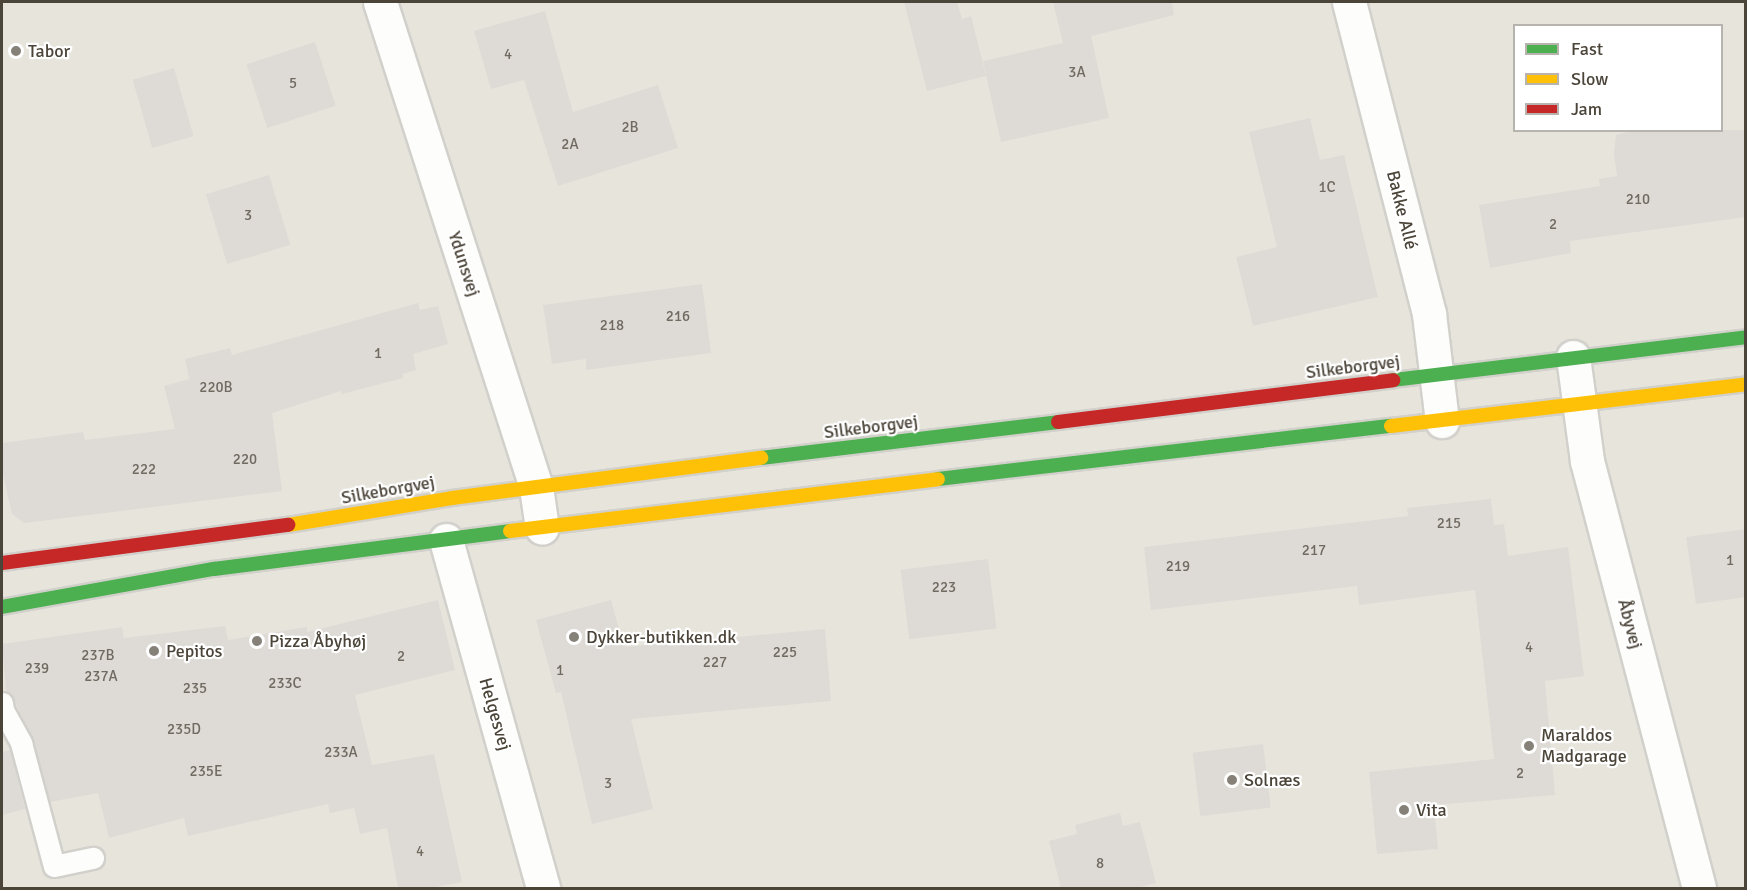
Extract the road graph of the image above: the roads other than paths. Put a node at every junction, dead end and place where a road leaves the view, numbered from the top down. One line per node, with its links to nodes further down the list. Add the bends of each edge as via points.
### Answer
1 (380, 2): 9 (street, Ydunsvej)
2 (1349, 2): 5 (street, Bakke Allé, via 1429,314)
3 (1746, 337): 4 (street, Silkeborgvej)
4 (1573, 357): 5 (street, Silkeborgvej); 7 (street, Åbyvej)
5 (1435, 374): 8 (street, Bakke Allé); 9 (street, Silkeborgvej)
6 (1746, 384): 7 (street)
7 (1579, 405): 8 (street); 17 (street, Åbyvej, via 1587,461)
8 (1442, 421): 10 (street)
9 (536, 487): 10 (street, Ydunsvej); 12 (street, Silkeborgvej, via 297,524)
10 (542, 528): 11 (street)
11 (446, 540): 13 (street, via 214,569); 16 (street, Helgesvej)
12 (2, 562)
13 (2, 607)
14 (2, 703): 15 (lane, via 21,743 54,866)
15 (93, 858)
16 (543, 888)
17 (1699, 888)

